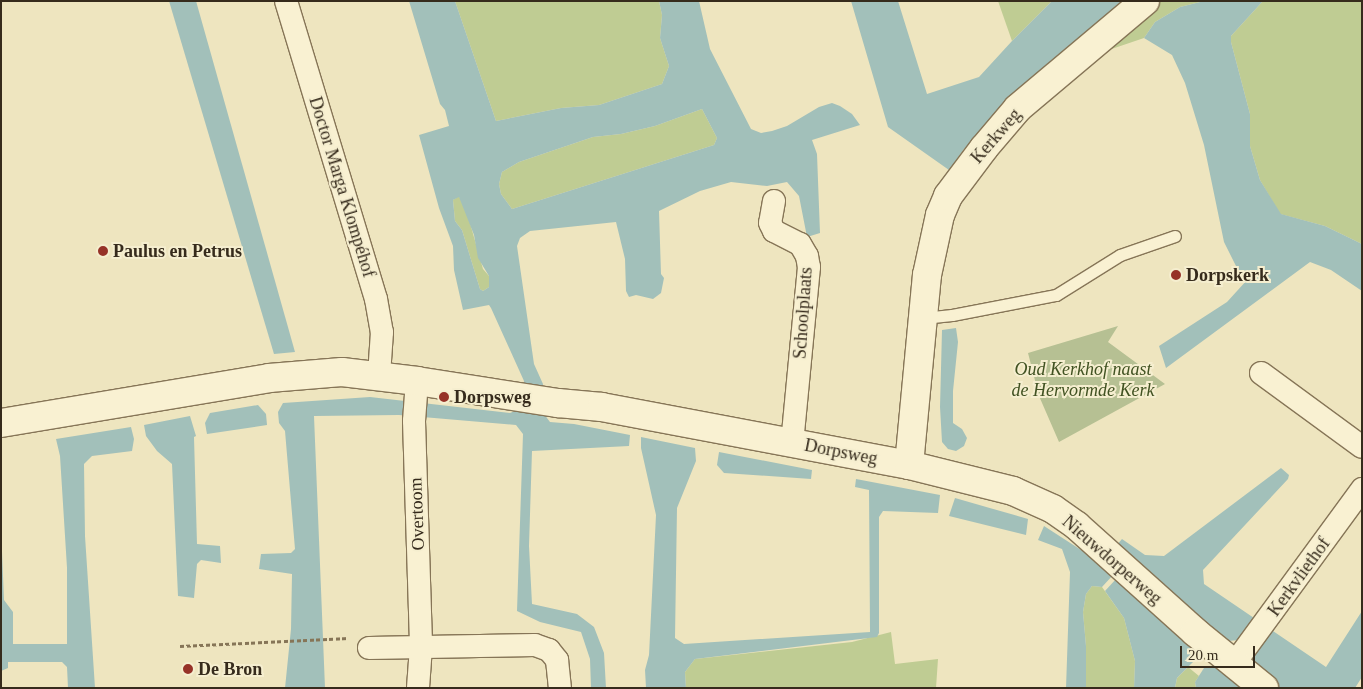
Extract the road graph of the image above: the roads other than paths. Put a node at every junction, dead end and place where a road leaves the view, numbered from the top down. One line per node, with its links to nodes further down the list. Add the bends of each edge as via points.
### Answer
1 (286, 1): 7 (street, Doctor Marga Klompéhof, via 376,300 382,332)
2 (1145, 1): 5 (street, Kerkweg, via 1018,108 948,196 940,215 926,275)
3 (774, 201): 10 (street, Schoolplaats, via 770,223 774,231 800,244 809,267)
4 (1175, 236): 5 (lane, via 1120,255 1056,295)
5 (921, 318): 12 (street, Kerkweg)
6 (1261, 373): 11 (street)
7 (379, 376): 8 (street, Dorpsweg); 9 (street, Dorpsweg, via 342,372 269,378)
8 (416, 389): 10 (street, Dorpsweg, via 602,407); 14 (street, Overtoom, via 414,420)
9 (1, 423)
10 (792, 443): 12 (street, Dorpsweg)
11 (1362, 447)
12 (909, 465): 16 (street, Nieuwdorperweg, via 1013,491 1053,509 1077,526)
13 (1362, 489): 16 (street, Kerkvliethof)
14 (421, 647): 15 (street); 17 (street, Overtoom); 18 (street, via 535,645 549,650 557,660)
15 (369, 648)
16 (1234, 664): 19 (street, Nieuwdorperweg)
17 (418, 688)
18 (560, 688)
19 (1264, 688)

